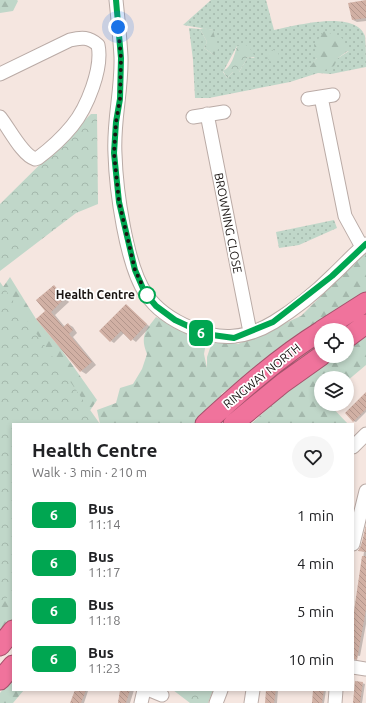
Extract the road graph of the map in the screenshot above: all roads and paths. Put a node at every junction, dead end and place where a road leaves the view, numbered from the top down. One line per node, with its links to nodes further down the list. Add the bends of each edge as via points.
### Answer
1 (116, 0): 12 (street, via 121,58 120,99 114,153 119,202 140,284 156,306 186,326 214,336 234,338)
2 (0, 74): 6 (street, via 70,40 88,38 98,45 100,60 96,79 85,104 73,125 38,158 35,159 25,153)
3 (308, 99): 8 (street, via 327,96 345,216)
4 (224, 112): 5 (street)
5 (207, 114): 7 (street); 12 (street, BROWNING CLOSE)
6 (0, 117)
7 (193, 117)
8 (364, 245): 12 (street, via 302,301 273,322)
9 (366, 302): 10 (highway, RINGWAY NORTH)
10 (333, 323)
11 (366, 324): 13 (highway)
12 (250, 332)
13 (354, 333)
14 (314, 335): 16 (highway, RINGWAY NORTH)
15 (314, 361): 17 (highway, RINGWAY NORTH, via 282,383)
16 (205, 423)
17 (234, 423)
18 (366, 434): 19 (street)
19 (354, 446)
20 (366, 491): 21 (street)
21 (354, 540)
22 (12, 631): 23 (highway)
23 (0, 646)
24 (12, 666): 27 (highway)
25 (354, 668): 26 (street)
26 (366, 669)
27 (0, 680)
28 (144, 691): 32 (street)
29 (221, 691): 33 (street)
30 (253, 691): 34 (street)
31 (336, 691): 35 (street)
32 (141, 703)
33 (216, 703)
34 (251, 703)
35 (335, 703)

